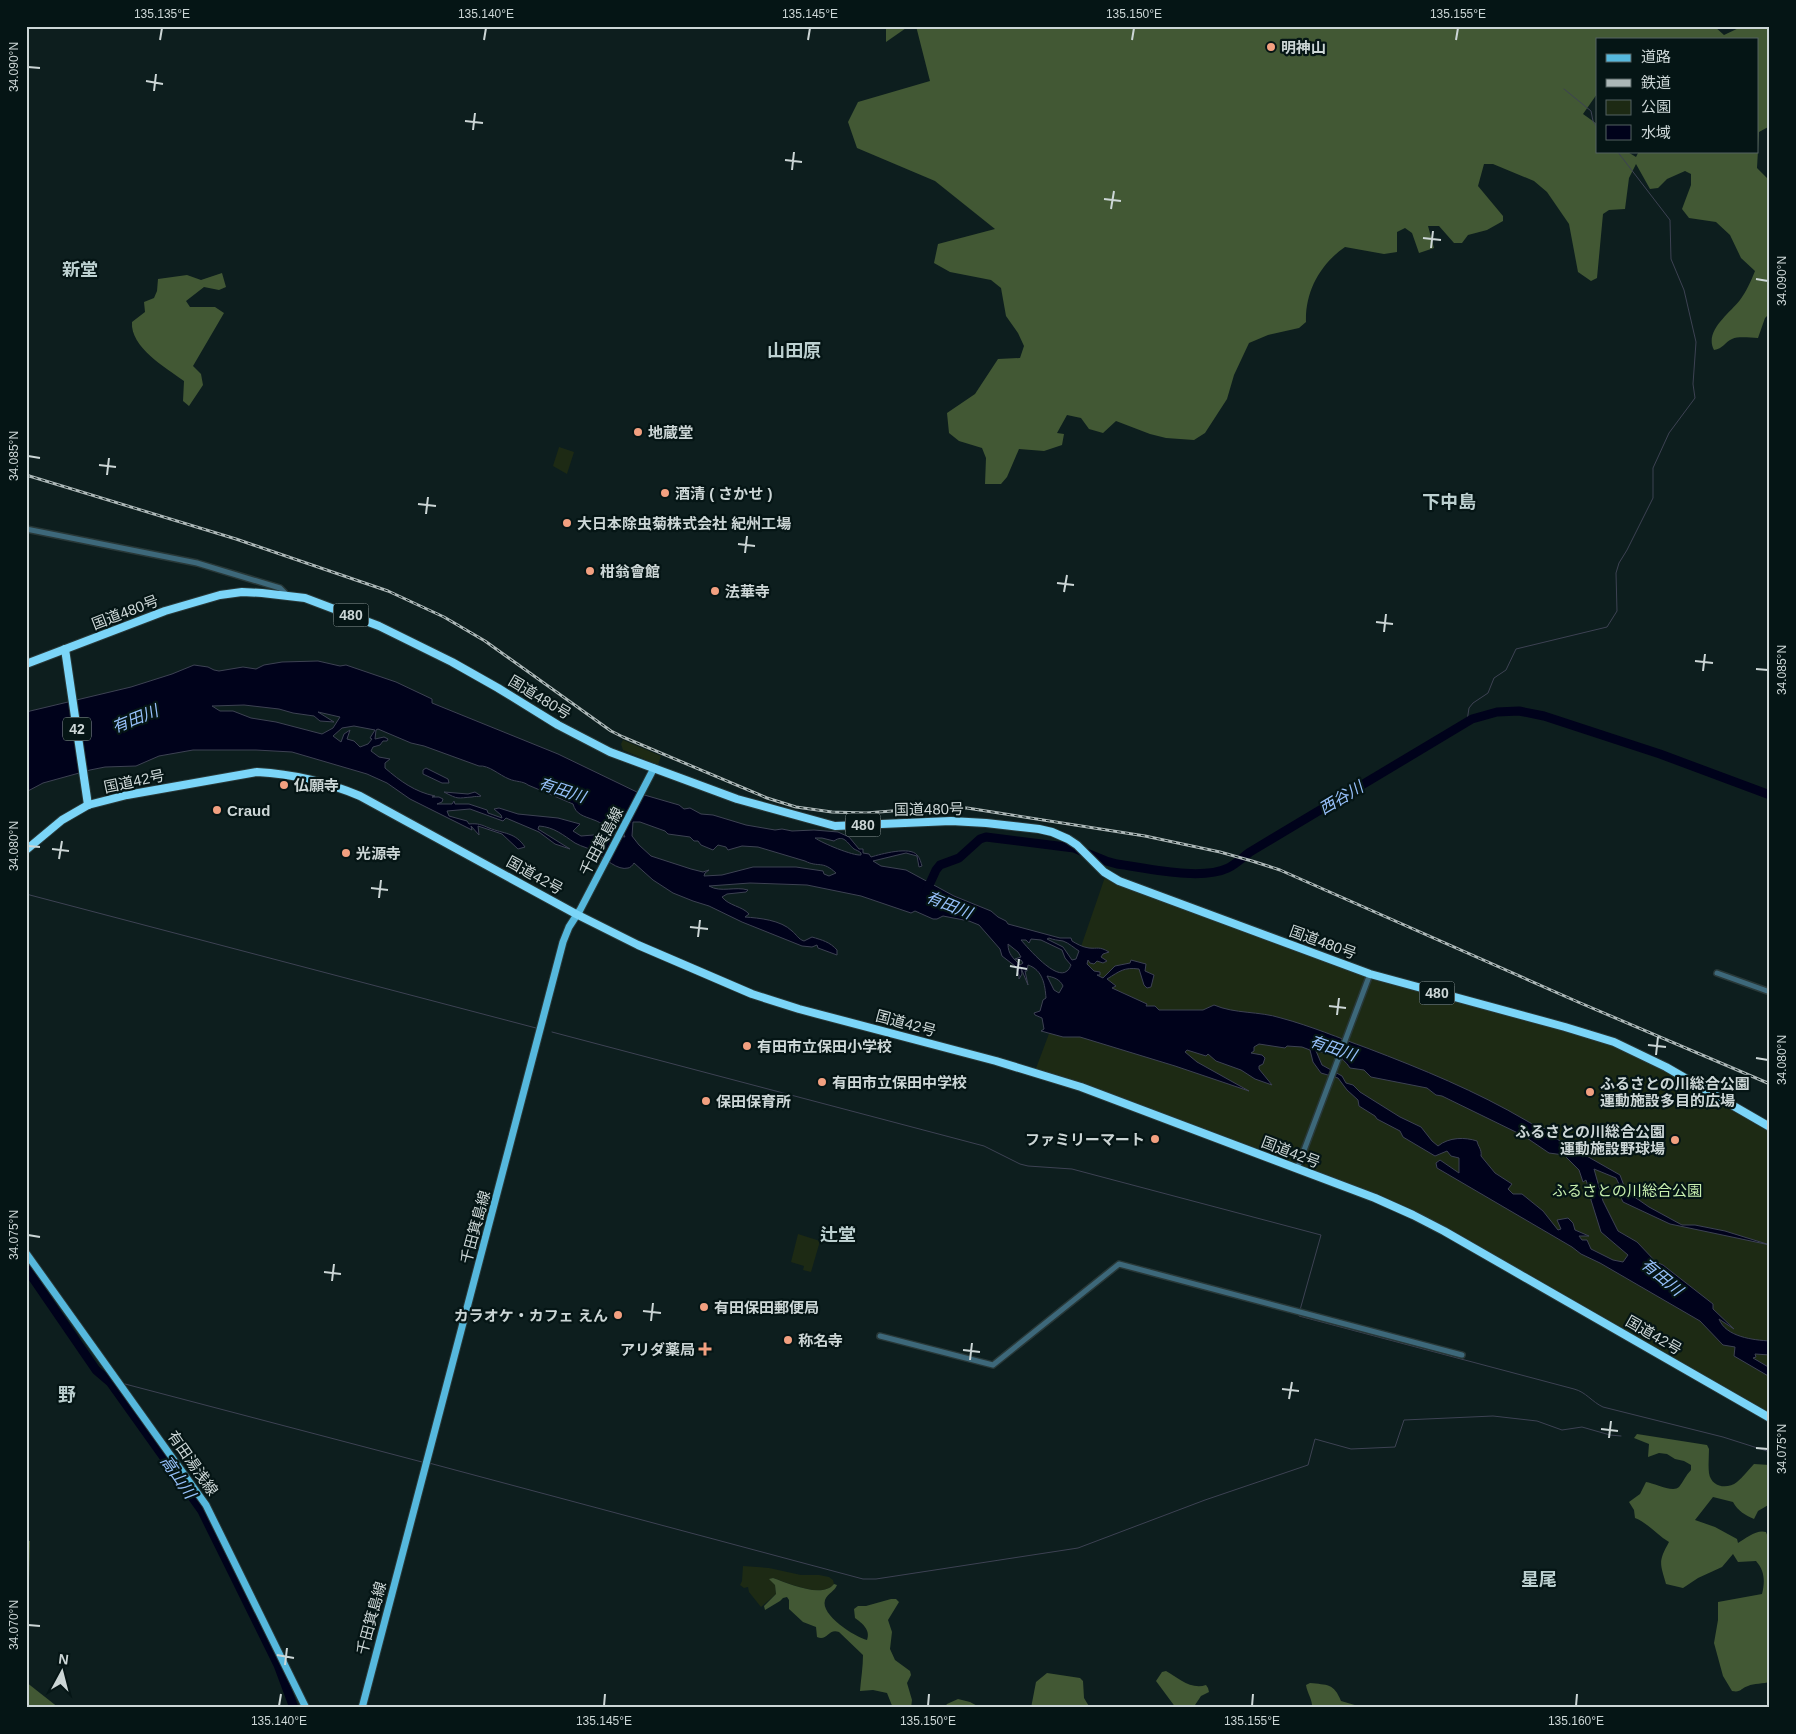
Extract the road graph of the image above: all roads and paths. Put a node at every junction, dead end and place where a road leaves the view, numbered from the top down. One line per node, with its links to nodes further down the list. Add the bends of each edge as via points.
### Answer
1 (26, 529): 2 (street, via 197,563 280,588)
2 (287, 595): 3 (highway, 国道480号 / 480, via 242,592 220,595 165,611); 5 (highway, 国道480号 / 480, via 328,605 379,626 498,688 593,744)
3 (65, 649): 4 (highway, 国道480号 / 480); 6 (highway, 42)
4 (26, 664)
5 (653, 771): 8 (main road, 千田箕島線); 10 (highway, 国道480号 / 480, via 743,801 835,826 951,822 1024,826 1052,832 1077,845 1119,881)
6 (88, 803): 7 (highway, 国道42号); 8 (highway, 国道42号, via 257,772 306,778 338,786 360,796)
7 (26, 850)
8 (578, 912): 13 (highway, 国道42号, via 638,946 752,994 1040,1074); 19 (main road, 千田箕島線, via 563,942)
9 (1716, 973): 11 (street)
10 (1369, 976): 12 (highway, 国道480号 / 480, via 1614,1042 1666,1067); 13 (street)
11 (1770, 992)
12 (1770, 1127)
13 (1298, 1167): 17 (highway, 国道42号, via 1429,1223)
14 (26, 1253): 18 (main road, 有田湯浅線, via 206,1505)
15 (880, 1336): 16 (street, via 993,1365 1120,1264)
16 (1462, 1355)
17 (1770, 1418)
18 (306, 1708)
19 (362, 1708)

